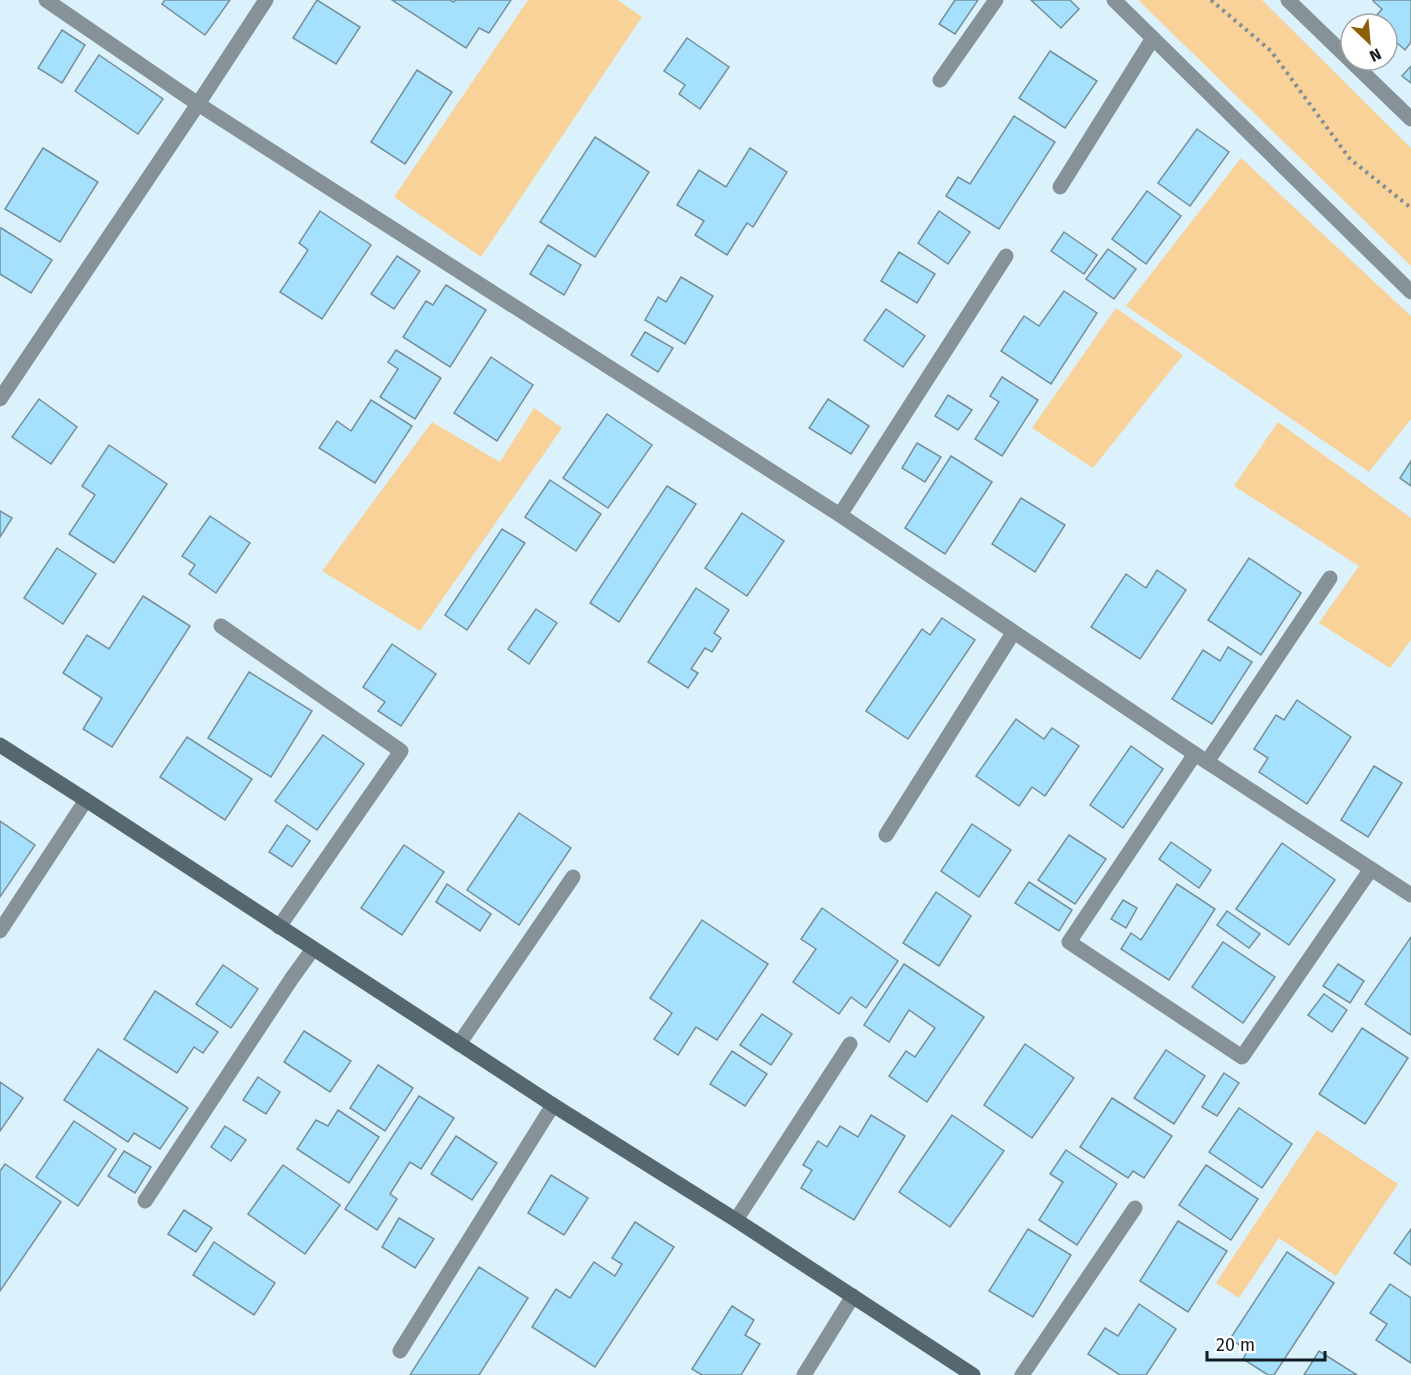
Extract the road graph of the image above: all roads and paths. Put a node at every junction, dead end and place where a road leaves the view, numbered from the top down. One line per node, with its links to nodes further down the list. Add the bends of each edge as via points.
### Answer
1 (46, 0): 9 (street)
2 (266, 0): 9 (street)
3 (996, 0): 8 (street)
4 (1114, 0): 7 (street)
5 (1211, 0): 12 (path, via 1271,51 1350,159)
6 (1288, 0): 10 (street)
7 (1153, 38): 11 (street); 14 (street)
8 (940, 80)
9 (198, 104): 15 (street); 16 (street)
10 (1411, 118)
11 (1060, 187)
12 (1411, 208)
13 (1006, 256): 16 (street)
14 (1411, 292)
15 (0, 399)
16 (840, 515): 19 (street)
17 (1330, 578): 21 (street)
18 (221, 626): 27 (street, via 401,751)
19 (1014, 633): 21 (street); 23 (street)
20 (0, 745): 22 (street)
21 (1201, 758): 24 (street); 24 (street, via 1069,942 1242,1057)
22 (86, 800): 27 (street); 28 (street)
23 (886, 835)
24 (1371, 869): 26 (street)
25 (573, 877): 30 (street)
26 (1411, 895)
27 (279, 927): 29 (street)
28 (0, 931)
29 (313, 949): 30 (street); 33 (street)
30 (459, 1044): 32 (street)
31 (850, 1044): 35 (street)
32 (553, 1105): 35 (street); 37 (street)
33 (145, 1201)
34 (1135, 1208): 40 (street)
35 (736, 1220): 36 (street)
36 (854, 1296): 38 (street); 39 (street)
37 (400, 1351)
38 (804, 1375)
39 (973, 1375)
40 (1022, 1375)

